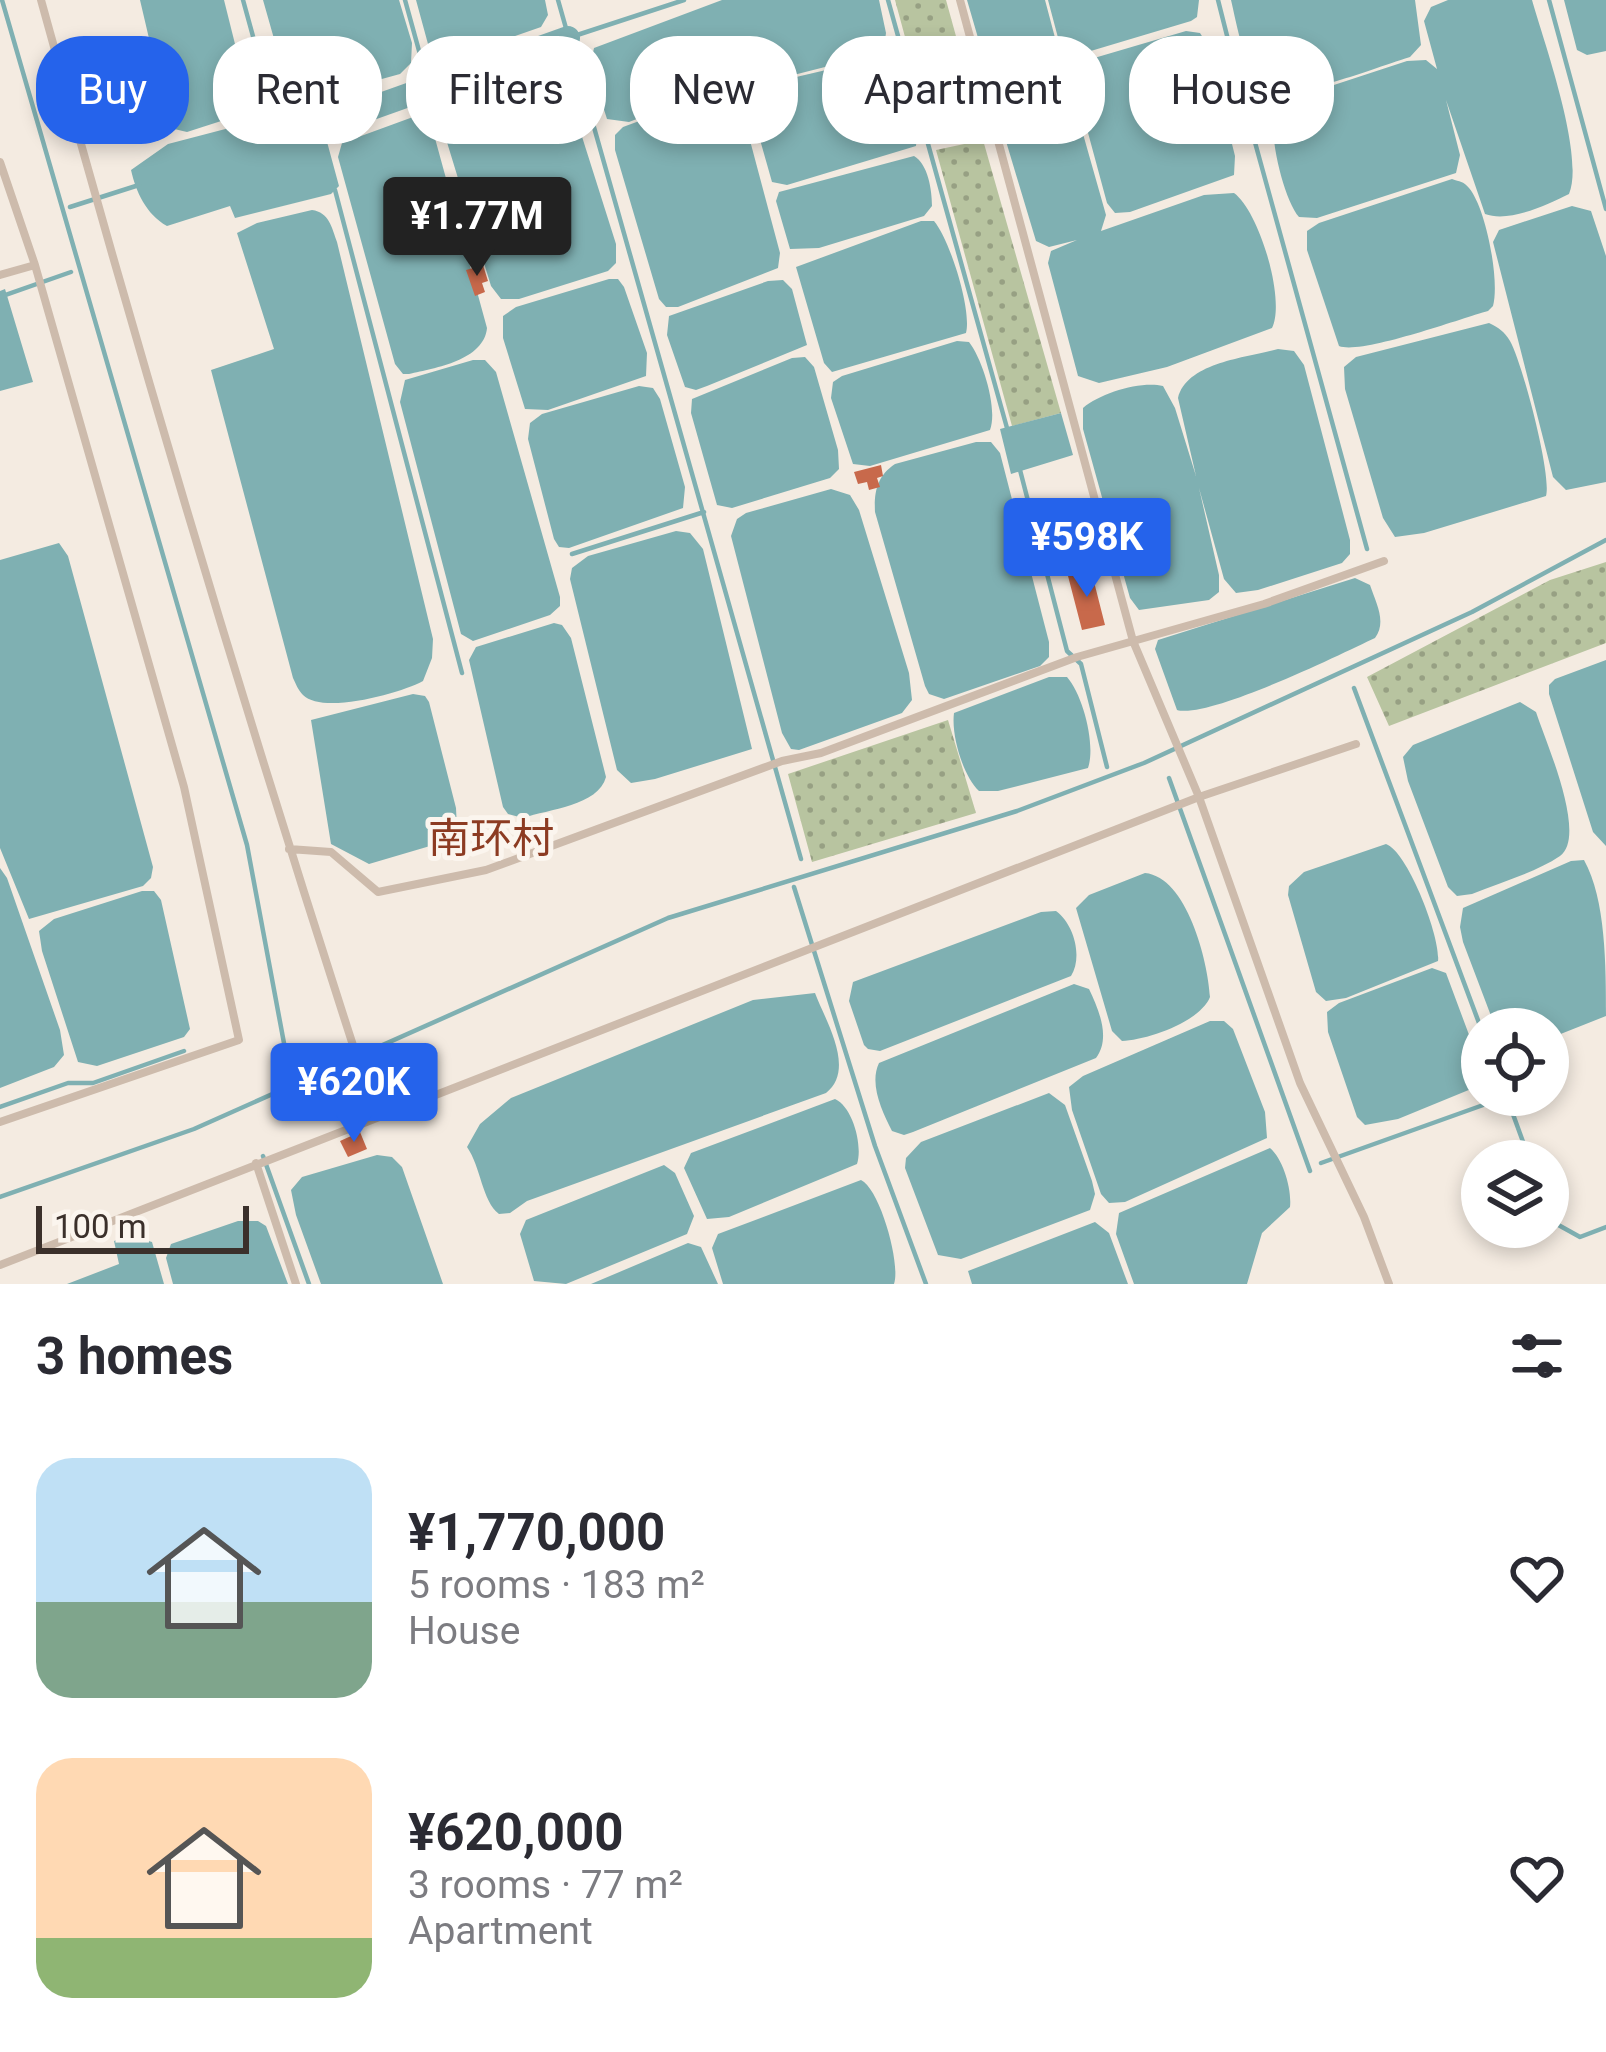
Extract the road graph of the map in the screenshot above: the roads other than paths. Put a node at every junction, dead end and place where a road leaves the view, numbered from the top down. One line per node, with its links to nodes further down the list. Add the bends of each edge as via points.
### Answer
1 (41, 0): 10 (lane)
2 (960, 0): 7 (lane)
3 (0, 162): 4 (lane)
4 (35, 265): 5 (lane); 12 (lane, via 184,788 239,1040)
5 (0, 275)
6 (1384, 561): 7 (lane)
7 (1133, 640): 9 (lane); 10 (lane, via 486,870 378,892 331,852)
8 (1356, 744): 9 (lane)
9 (1199, 797): 11 (lane); 16 (lane, via 1300,1083)
10 (289, 849): 11 (lane)
11 (376, 1115): 13 (lane)
12 (0, 1122)
13 (256, 1163): 14 (lane); 15 (lane)
14 (0, 1265)
15 (296, 1284)
16 (1389, 1284)

